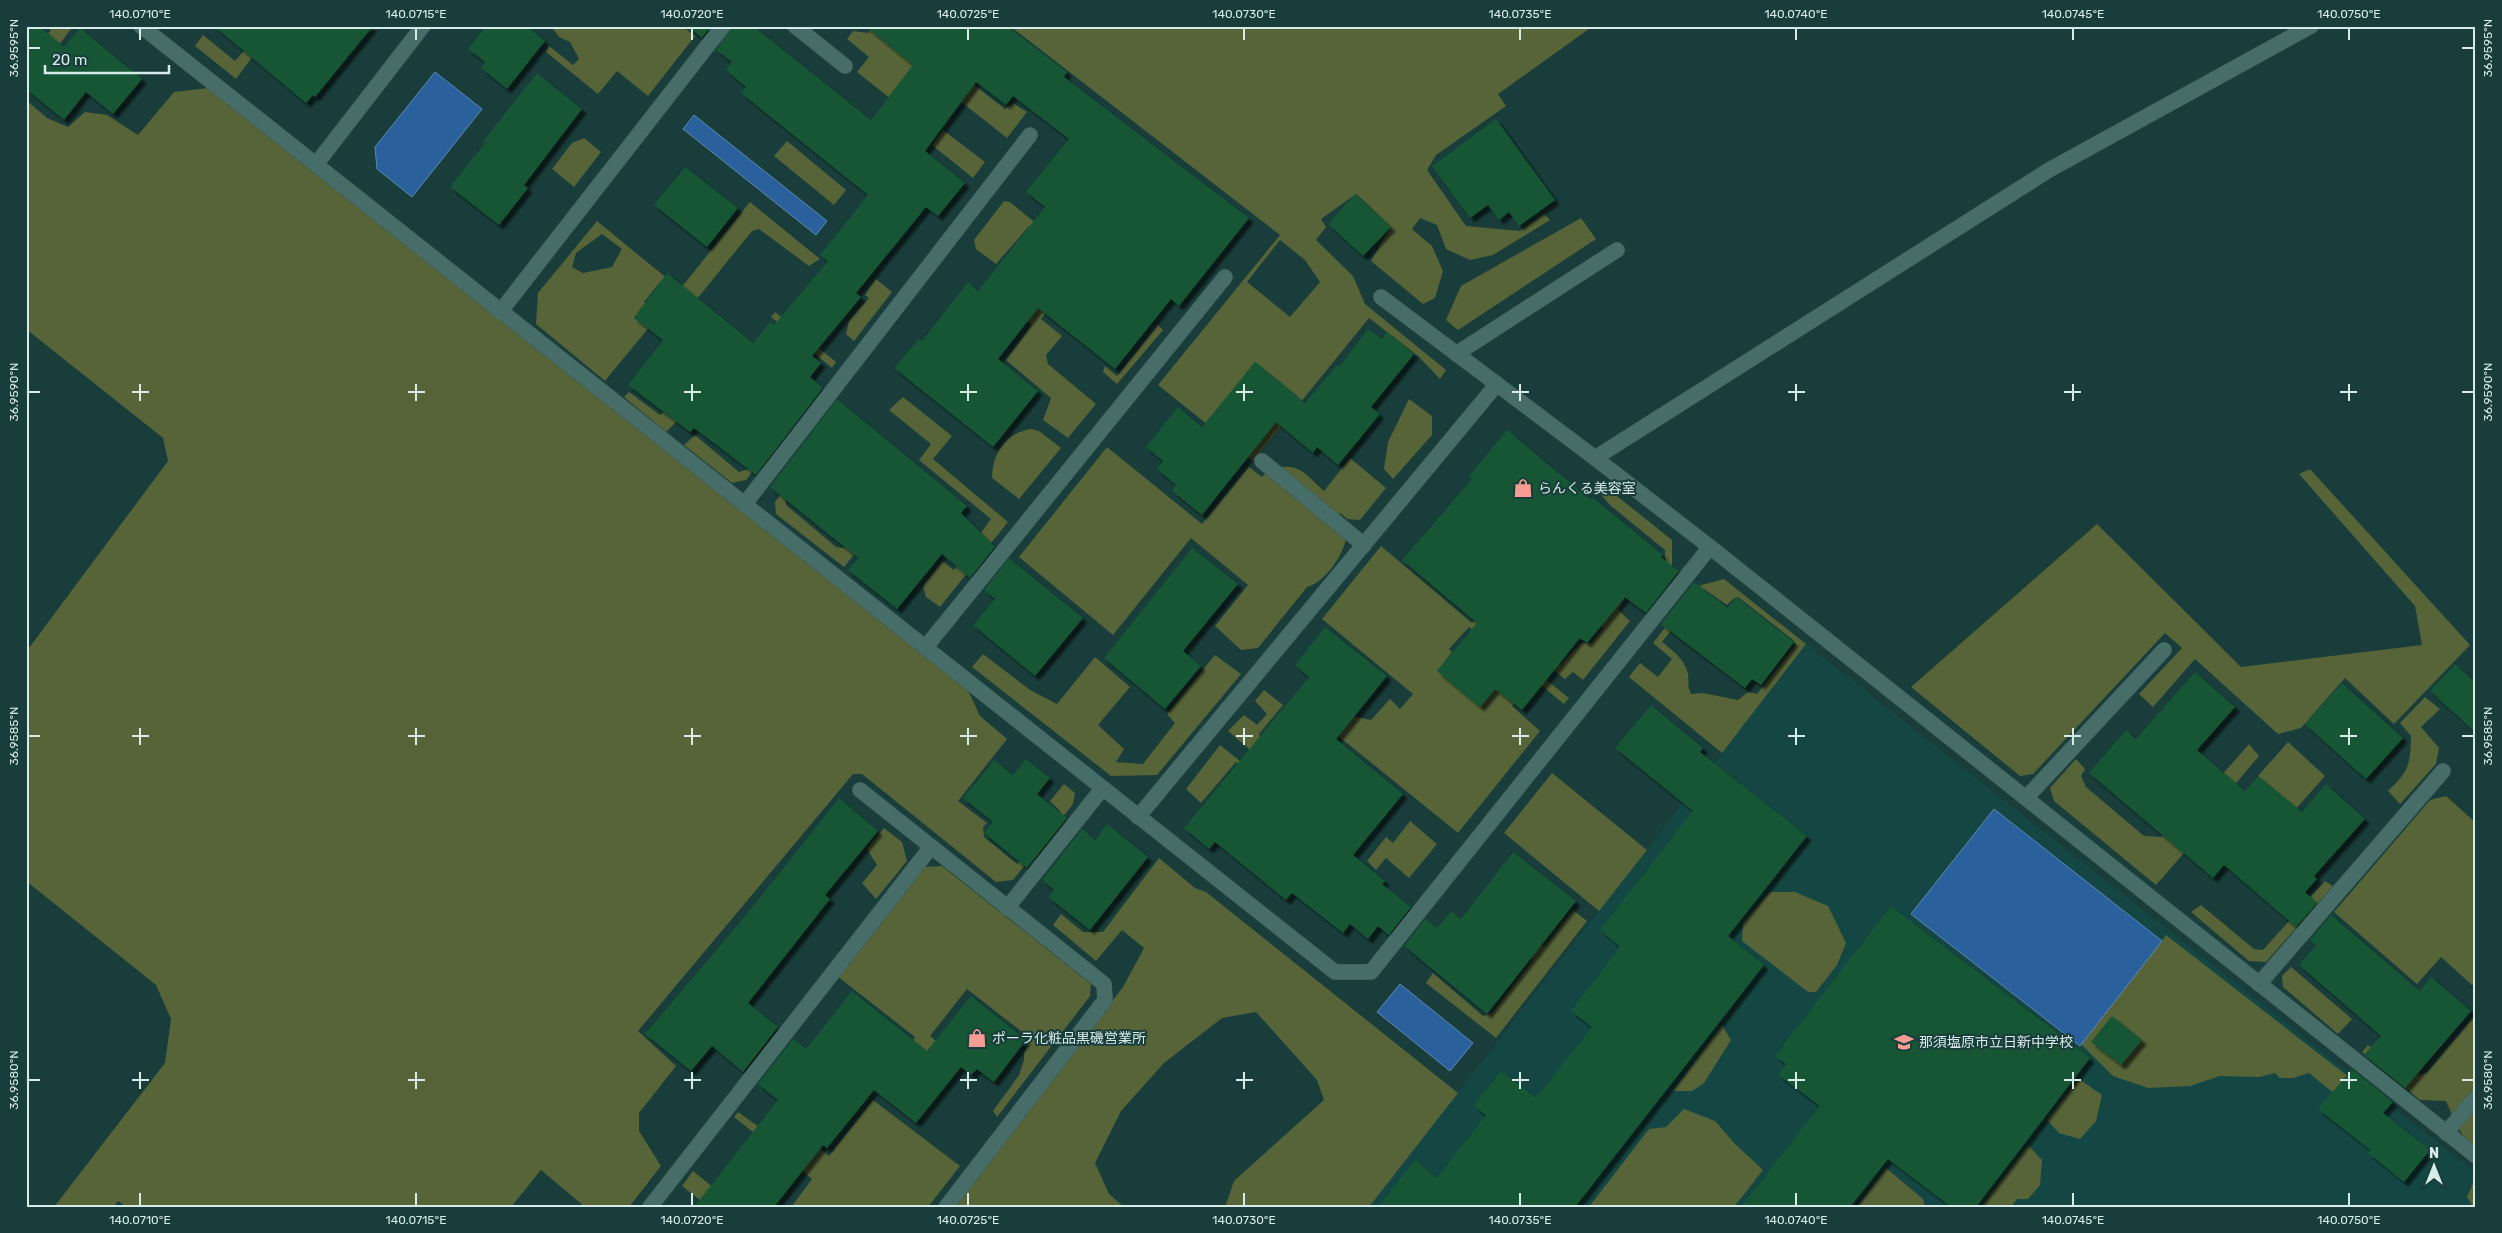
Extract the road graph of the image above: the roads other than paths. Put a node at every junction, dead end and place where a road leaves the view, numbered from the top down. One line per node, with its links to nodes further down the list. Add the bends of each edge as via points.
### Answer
1 (142, 26): 8 (street)
2 (422, 26): 8 (street)
3 (724, 26): 12 (street)
4 (795, 26): 6 (street)
5 (2311, 26): 15 (street, via 2049,170)
6 (845, 66)
7 (1030, 135): 17 (street)
8 (317, 163): 12 (street)
9 (1617, 250): 13 (street)
10 (1225, 277): 20 (street)
11 (1381, 297): 13 (street)
12 (500, 312): 17 (street)
13 (1456, 354): 14 (street)
14 (1497, 384): 15 (street); 18 (street)
15 (1595, 458): 19 (street)
16 (1262, 461): 18 (street)
17 (744, 505): 20 (street)
18 (1364, 545): 26 (street)
19 (1710, 547): 25 (street); 26 (street, via 1371,972 1335,972)
20 (925, 648): 23 (street)
21 (2164, 650): 25 (street)
22 (2443, 771): 29 (street)
23 (1102, 789): 26 (street); 28 (street)
24 (860, 790): 27 (street)
25 (2026, 798): 29 (street)
26 (1138, 818)
27 (931, 847): 28 (street); 33 (street)
28 (1007, 908): 34 (street, via 1104,984 1105,1000)
29 (2259, 984): 31 (street)
30 (2476, 1097): 31 (street)
31 (2446, 1132): 32 (street)
32 (2476, 1156)
33 (650, 1207)
34 (946, 1207)

